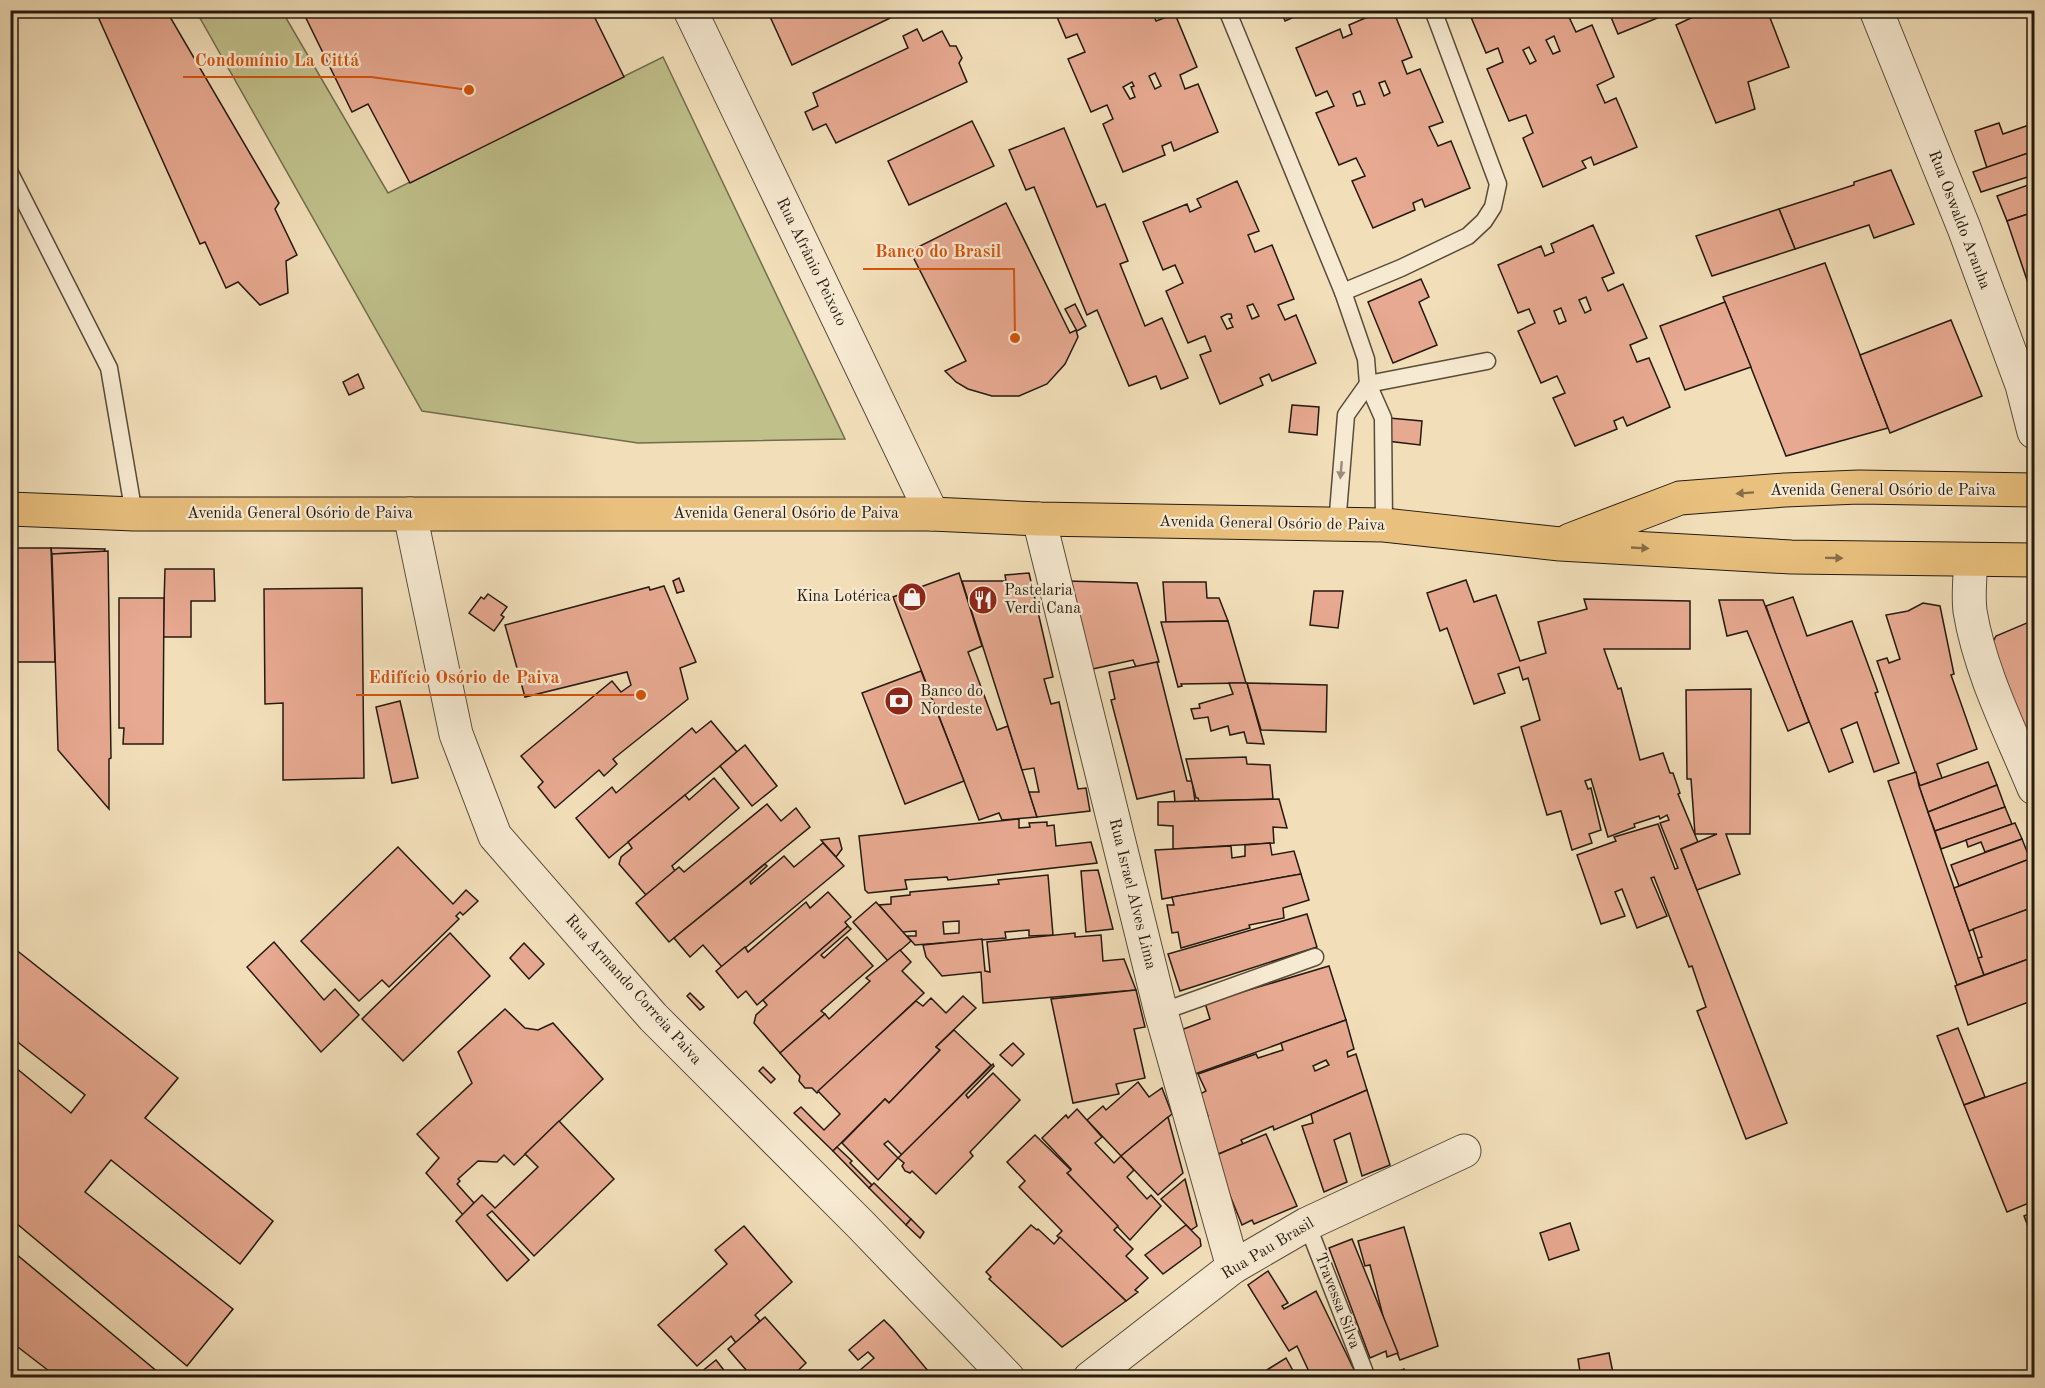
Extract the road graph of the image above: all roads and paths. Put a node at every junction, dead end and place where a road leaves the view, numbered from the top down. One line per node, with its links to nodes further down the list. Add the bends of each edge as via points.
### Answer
1 (690, 10): 14 (street, Rua Afrânio Peixoto)
2 (1227, 10): 6 (lane)
3 (1433, 10): 6 (lane, via 1498,184 1493,207 1485,221 1468,236)
4 (1876, 10): 9 (street, Rua Oswaldo Aranha, via 1964,228 2022,385)
5 (10, 173): 12 (lane, via 110,368)
6 (1343, 292): 8 (lane, via 1366,359)
7 (1487, 361): 8 (lane)
8 (1368, 384): 16 (lane, one-way to 16, via 1346,415); 17 (lane, via 1383,418)
9 (2034, 432)
10 (2034, 490): 18 (main road, Avenida General Osório de Paiva, one-way to 18, via 1859,487 1680,498)
11 (10, 509): 12 (main road, Avenida General Osório de Paiva)
12 (134, 514): 13 (main road, Avenida General Osório de Paiva)
13 (410, 514): 14 (main road, Avenida General Osório de Paiva); 27 (street, Rua Armando Correia Paiva, via 456,734 495,836 653,1017)
14 (932, 514): 15 (main road, Avenida General Osório de Paiva)
15 (1039, 519): 16 (main road, Avenida General Osório de Paiva); 23 (street, Rua Israel Alves Lima)
16 (1337, 525): 17 (main road, Avenida General Osório de Paiva)
17 (1384, 525): 18 (main road, Avenida General Osório de Paiva)
18 (1560, 544): 19 (main road, Avenida General Osório de Paiva, one-way to 19, via 1791,557)
19 (1971, 560): 20 (main road, Avenida General Osório de Paiva); 21 (street, via 1970,609 1978,647)
20 (2034, 560)
21 (2034, 788)
22 (1316, 957): 23 (lane)
23 (1161, 1012): 26 (street, Rua Israel Alves Lima)
24 (1464, 1151): 25 (street, Rua Pau Brasil)
25 (1307, 1224): 26 (street, Rua Pau Brasil); 29 (lane, Travessa Silva)
26 (1233, 1267): 28 (street, Rua Pau Brasil)
27 (1008, 1377)
28 (1090, 1377)
29 (1367, 1377)

